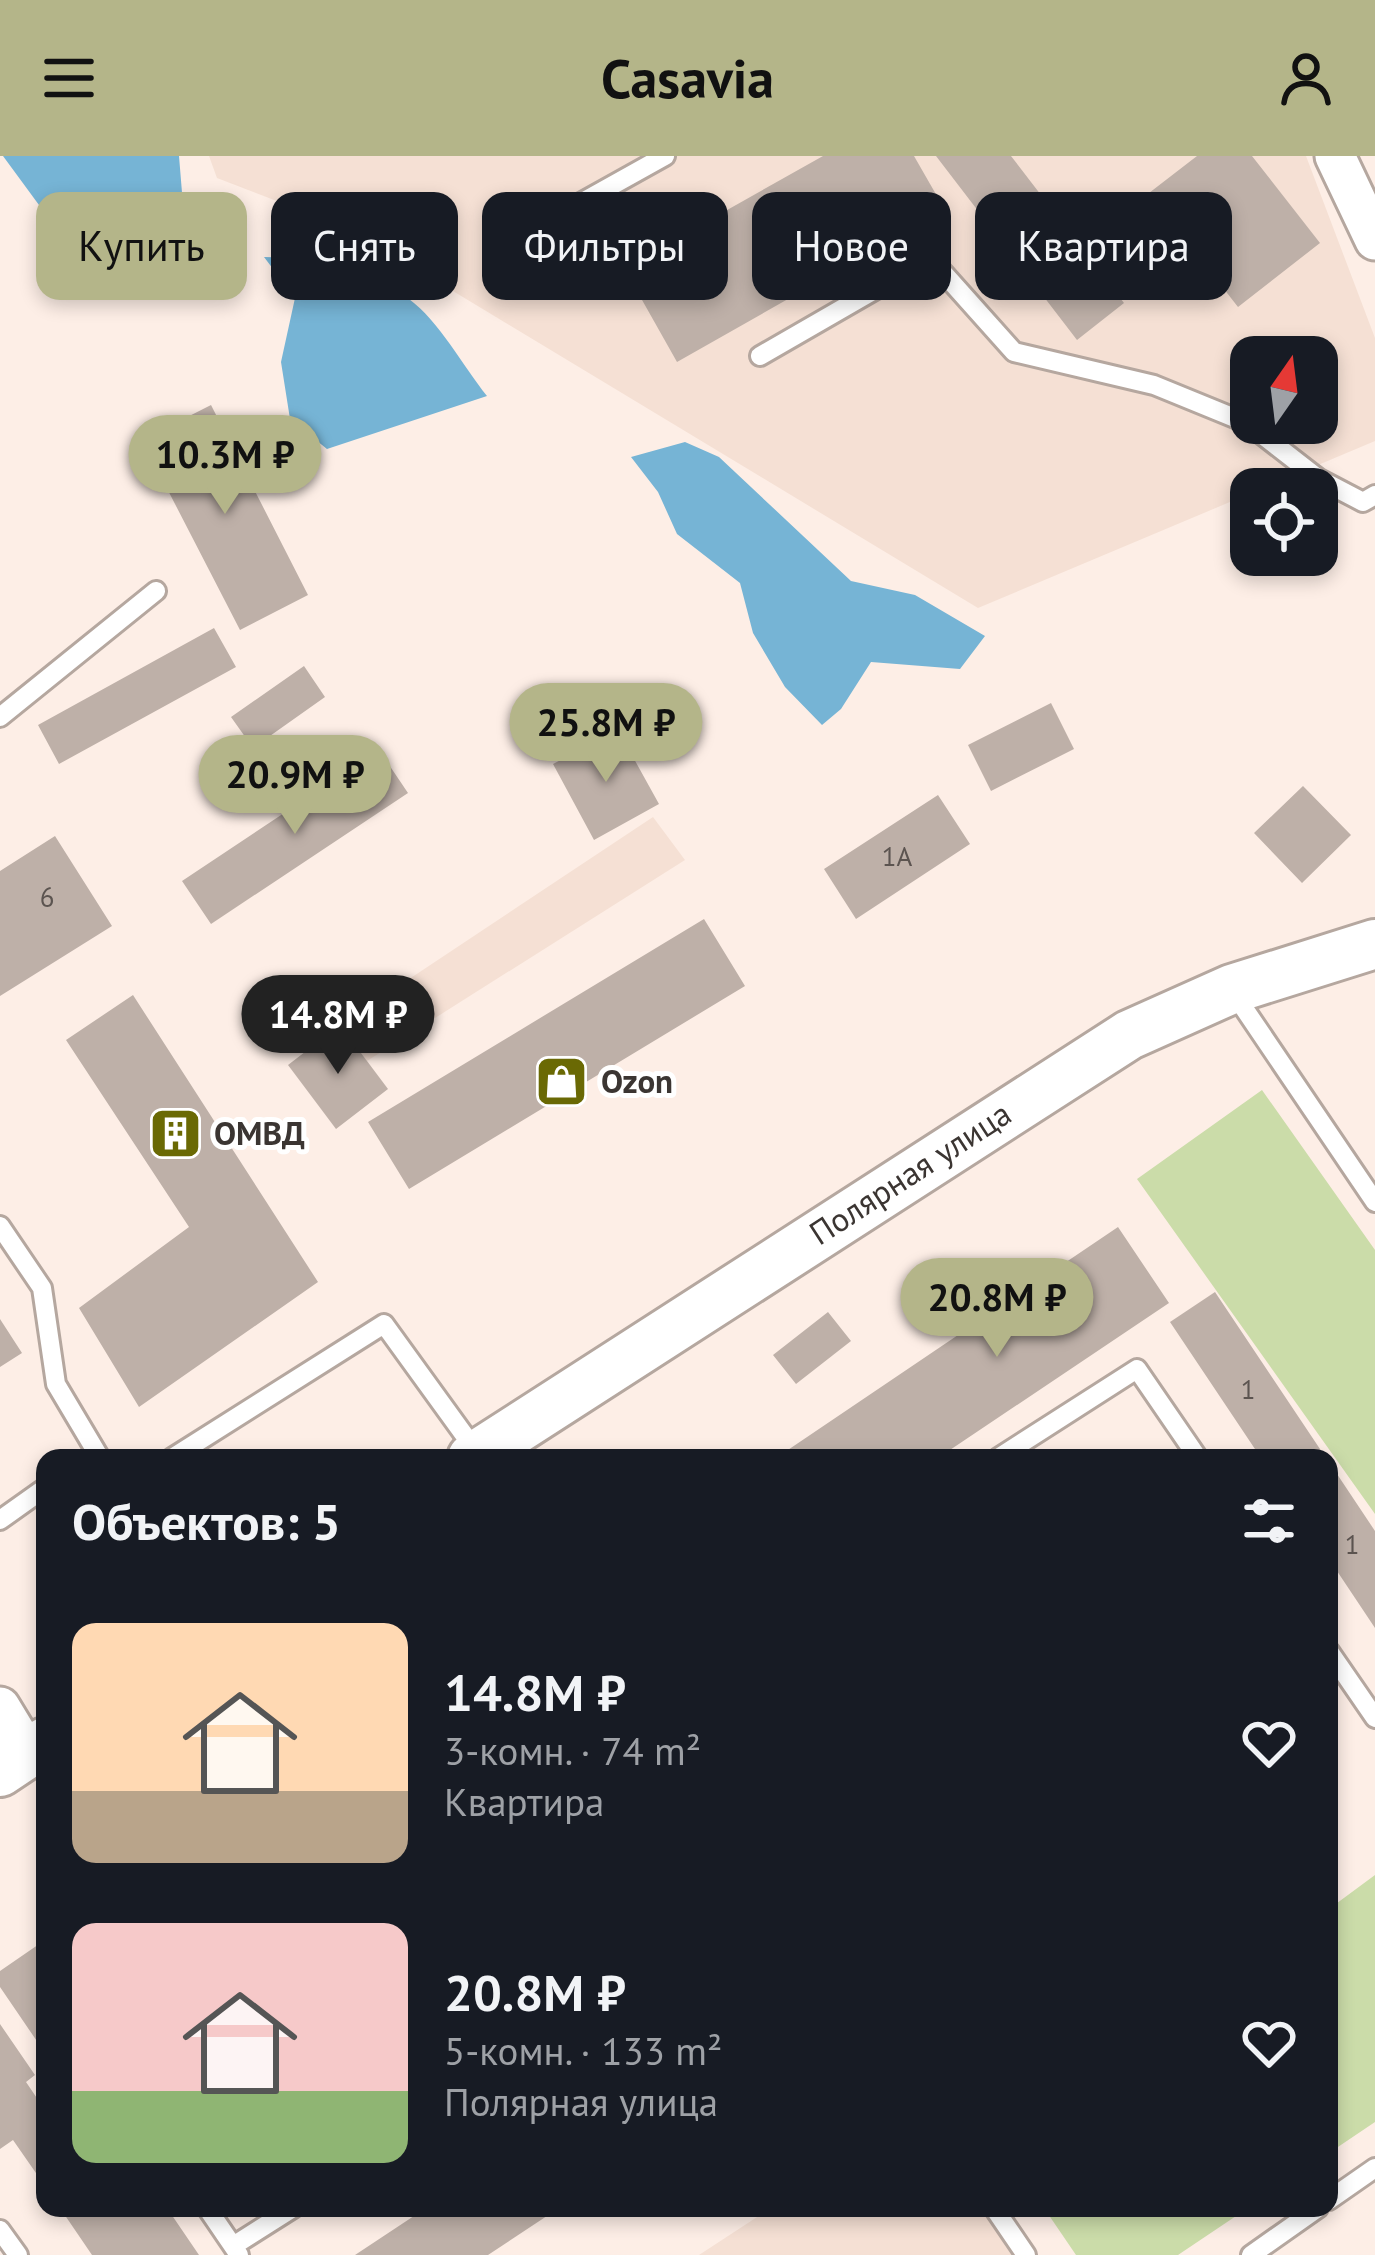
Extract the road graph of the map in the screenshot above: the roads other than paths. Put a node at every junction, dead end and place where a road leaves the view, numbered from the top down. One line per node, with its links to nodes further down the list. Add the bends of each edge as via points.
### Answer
1 (665, 156): 3 (lane)
2 (1335, 156): 4 (street)
3 (600, 192)
4 (1375, 240)
5 (760, 356): 6 (lane, via 930,258 1014,352 1154,385 1247,423 1363,502)
6 (1375, 495)
7 (156, 590): 8 (lane)
8 (0, 717)
9 (1375, 944): 10 (street, Полярная улица)
10 (1232, 989): 11 (lane); 16 (street, Полярная улица, via 1129,1035 1035,1092)
11 (1375, 1202)
12 (0, 1226): 13 (lane, via 42,1288 56,1384)
13 (91, 1449)
14 (186, 1449): 15 (lane, via 384,1324)
15 (470, 1449)
16 (486, 1449)
17 (1012, 1449): 18 (lane, via 1137,1369)
18 (1192, 1449)
19 (36, 1495): 20 (lane)
20 (0, 1520)
21 (1338, 1664): 23 (lane)
22 (0, 1707): 24 (street)
23 (1375, 1718)
24 (24, 1755)
25 (1375, 2168): 26 (lane)
26 (1338, 2194)
27 (213, 2217): 32 (lane)
28 (281, 2217): 32 (lane)
29 (1000, 2217): 34 (lane)
30 (1305, 2217): 35 (lane)
31 (0, 2230): 33 (lane)
32 (236, 2250)
33 (18, 2255)
34 (1026, 2255)
35 (1251, 2255)

